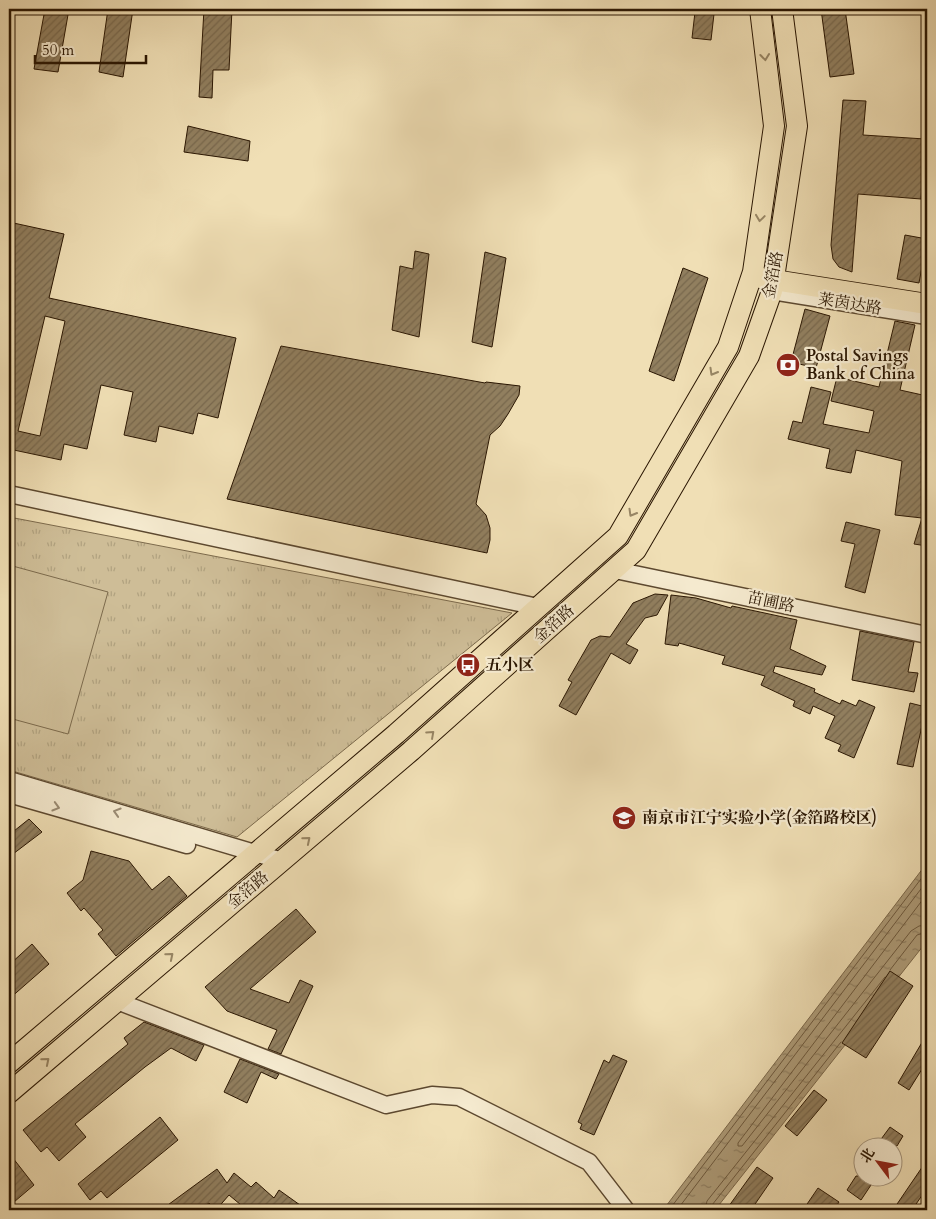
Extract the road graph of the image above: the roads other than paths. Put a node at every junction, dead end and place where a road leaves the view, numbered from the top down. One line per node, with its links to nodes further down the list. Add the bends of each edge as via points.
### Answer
1 (760, 9): 3 (main road, 金箔路, one-way to 3, via 774,126)
2 (782, 9): 4 (main road, 金箔路, via 796,126)
3 (751, 277): 4 (main road); 9 (main road, 金箔路, one-way to 9, via 728,347 618,536)
4 (773, 285): 5 (main road, via 782,282); 6 (street, 莱茵达路); 8 (main road, 金箔路, via 748,356 636,550)
5 (927, 304)
6 (927, 316)
7 (9, 494): 9 (street)
8 (615, 570): 10 (street, 苗圃路); 14 (main road, 金箔路, one-way to 8)
9 (538, 607): 13 (main road, 金箔路)
10 (927, 635)
11 (9, 780): 13 (street, one-way to 11)
12 (9, 794): 13 (street, one-way to 13)
13 (251, 857): 14 (street); 16 (main road, 金箔路)
14 (277, 865): 15 (main road, 金箔路, one-way to 14)
15 (117, 1001): 17 (main road, 金箔路, one-way to 15); 18 (street, via 386,1105 432,1095 459,1097 589,1162)
16 (9, 1063)
17 (9, 1093)
18 (626, 1210)

